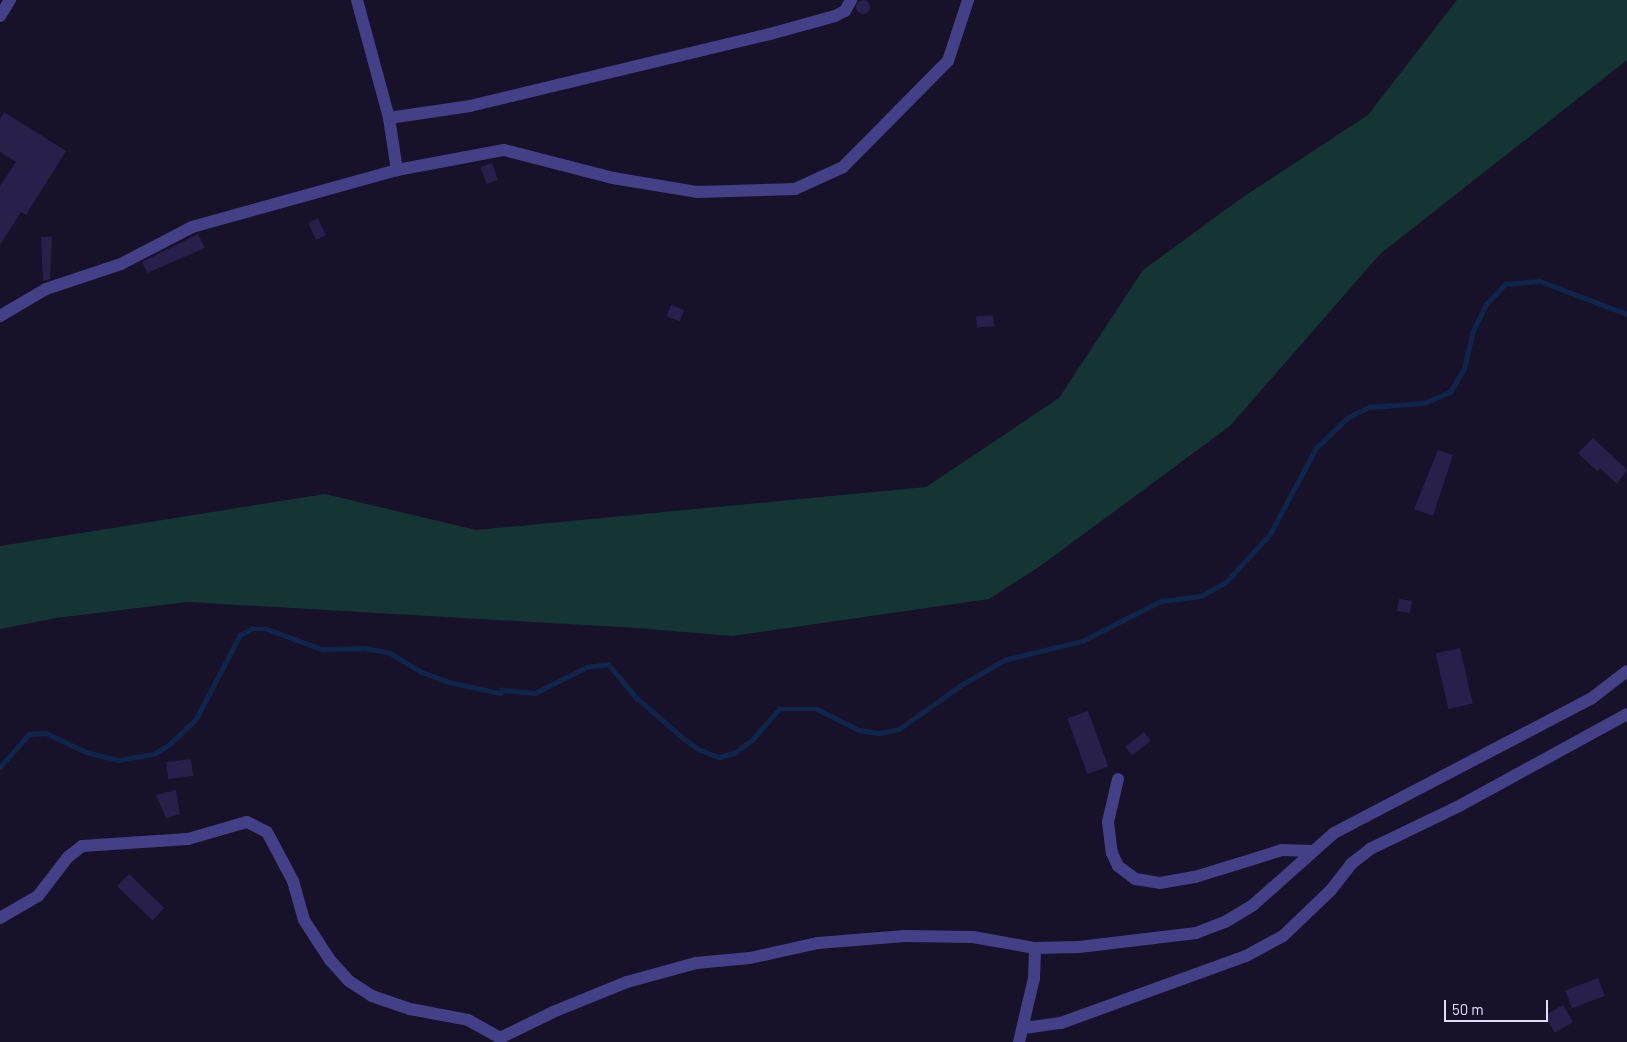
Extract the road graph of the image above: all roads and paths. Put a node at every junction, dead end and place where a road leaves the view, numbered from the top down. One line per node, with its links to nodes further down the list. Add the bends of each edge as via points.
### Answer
1 (10, 0): 5 (street)
2 (357, 0): 6 (street)
3 (851, 0): 6 (street, via 845,11 835,16 770,34 470,106)
4 (968, 0): 7 (street, via 948,61 843,167 795,189 698,192 613,178 504,150)
5 (0, 16)
6 (389, 118): 7 (street)
7 (397, 170): 8 (street, via 192,227 121,264 46,289)
8 (0, 316)
9 (1627, 671): 12 (street, via 1592,698 1334,833)
10 (1627, 714): 15 (street, via 1461,805 1370,849 1283,936 1246,956 1061,1023)
11 (1118, 779): 12 (street, via 1108,822 1112,853 1118,866 1135,879 1160,883 1194,877 1282,850)
12 (1312, 851): 14 (street, via 1253,905 1225,922 1196,933 1079,948)
13 (0, 918): 16 (street, via 38,896 68,857 82,846 188,840 247,822 268,832 293,881 304,920 330,960 349,981 372,996 410,1009 468,1020)
14 (1035, 948): 15 (street, via 1034,978); 16 (street, via 973,937 905,936 818,943 750,958 696,963 627,982 553,1012)
15 (1024, 1028): 17 (street)
16 (500, 1040)
17 (1019, 1042)

